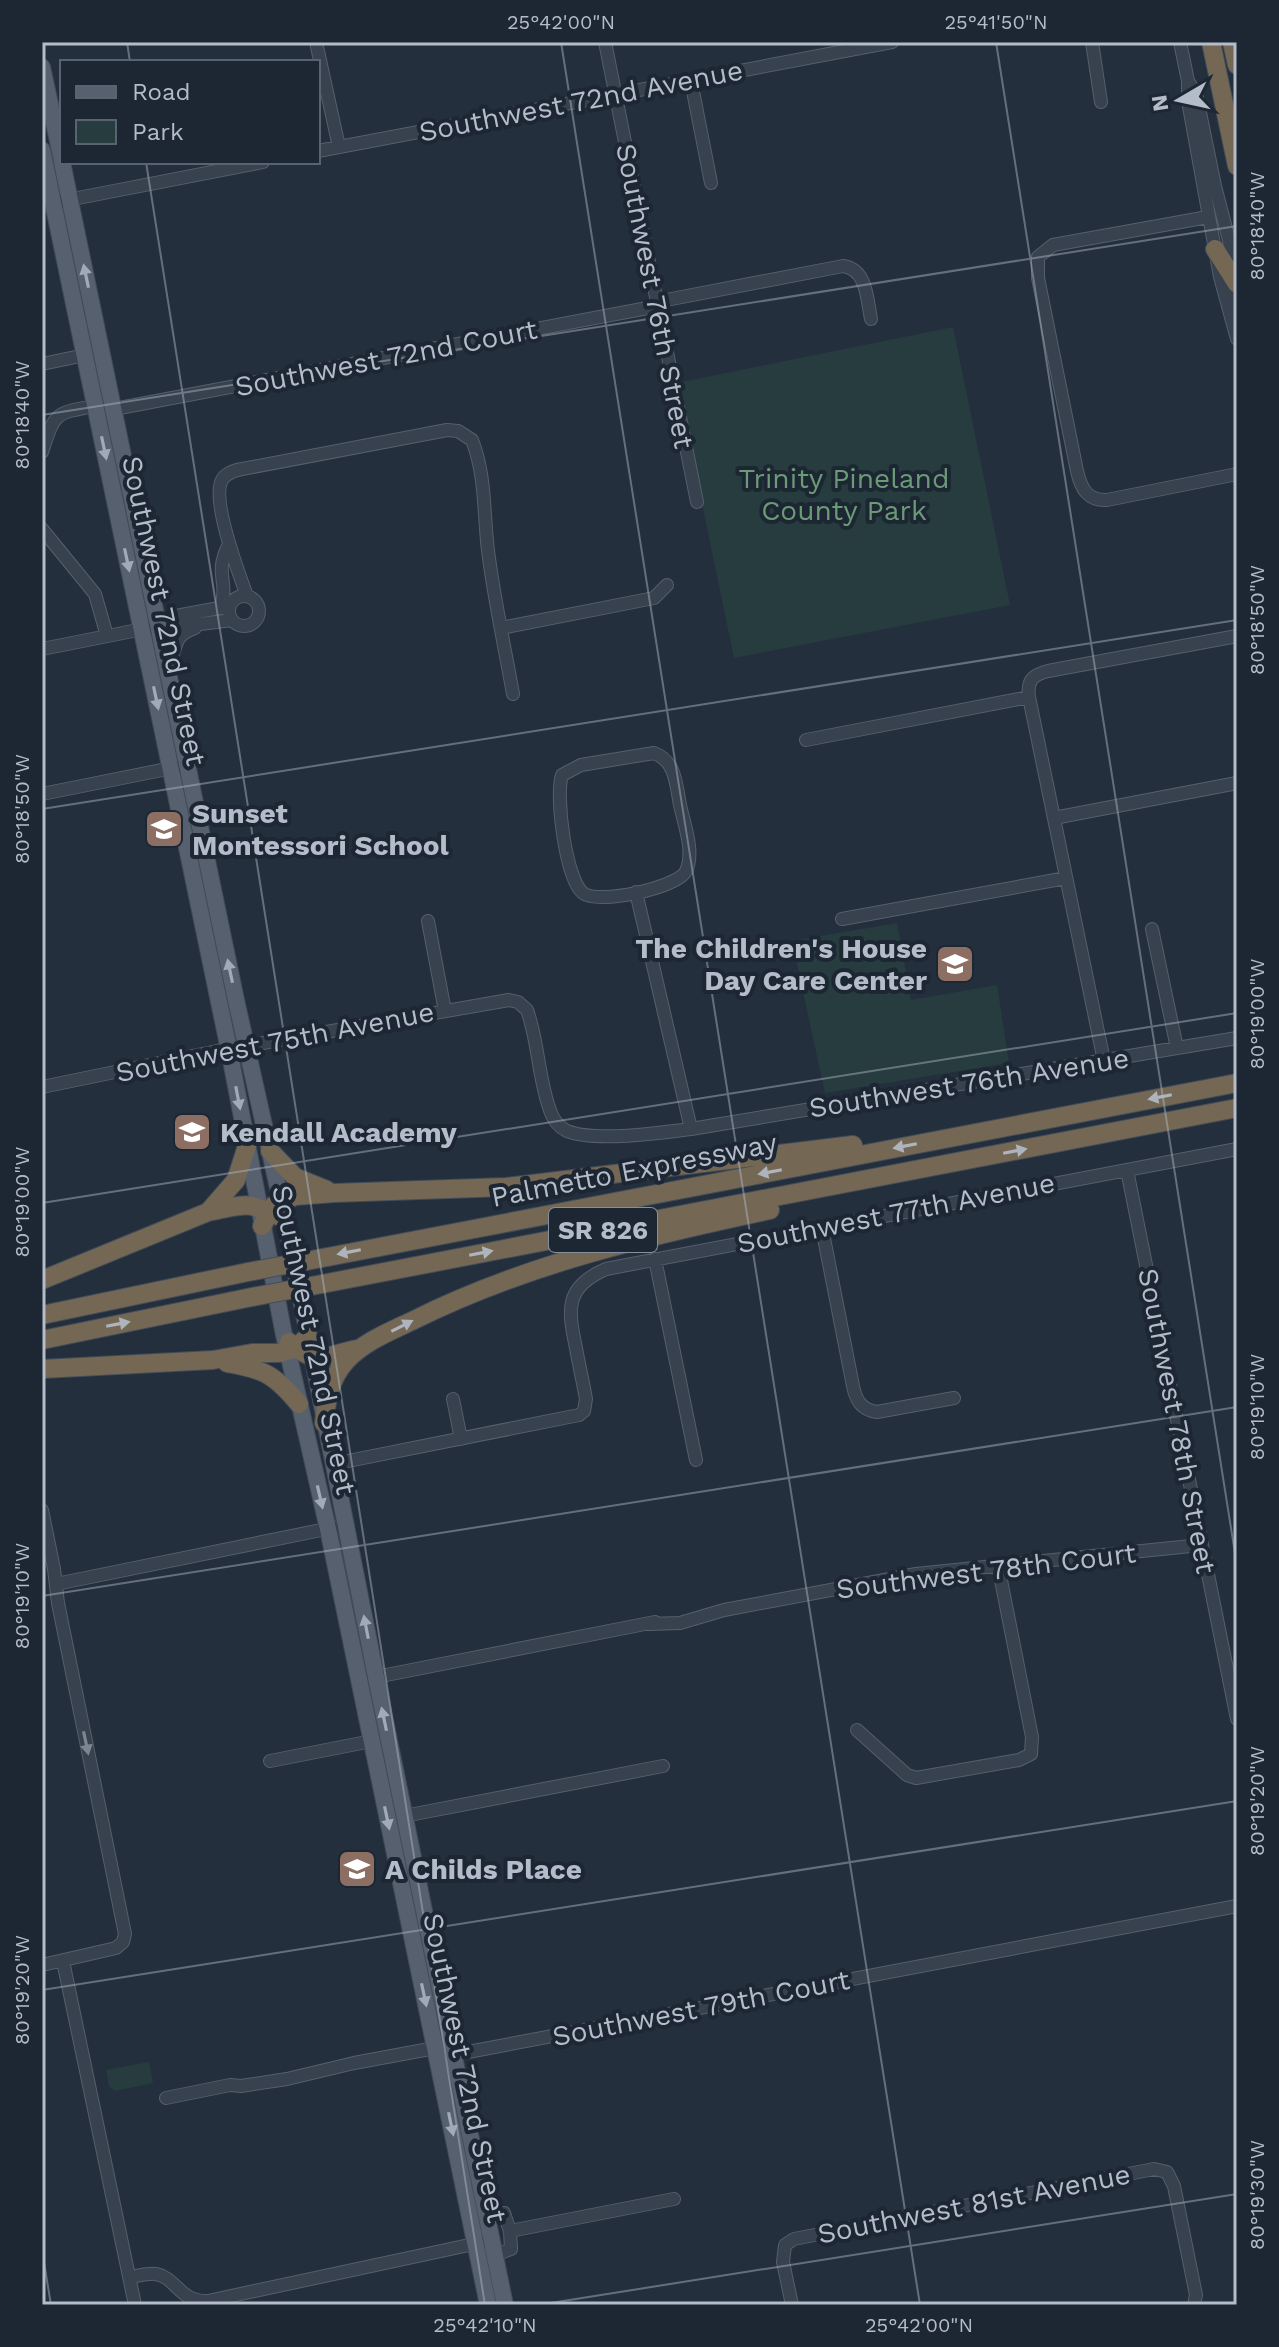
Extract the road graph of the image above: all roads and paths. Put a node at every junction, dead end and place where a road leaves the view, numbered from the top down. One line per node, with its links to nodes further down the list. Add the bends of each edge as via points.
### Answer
1 (605, 42): 12 (street, Southwest 76th Street)
2 (892, 42): 10 (street, Southwest 72nd Avenue)
3 (1180, 42): 11 (street)
4 (1211, 42): 20 (highway)
5 (1232, 42): 8 (highway)
6 (1090, 44): 13 (street)
7 (320, 60): 14 (street)
8 (1237, 65)
9 (42, 67): 17 (main road, Southwest 72nd Street)
10 (691, 81): 12 (street, Southwest 72nd Avenue); 21 (street)
11 (1188, 81): 23 (street); 25 (street, via 1197,98)
12 (615, 95): 14 (street, Southwest 72nd Avenue); 26 (street, Southwest 76th Street)
13 (1101, 102)
14 (339, 147): 16 (street, Southwest 72nd Avenue)
15 (42, 150): 22 (main road, Southwest 72nd Street)
16 (320, 151)
17 (60, 152)
18 (61, 164): 22 (main road, Southwest 72nd Street)
19 (253, 164): 22 (street)
20 (1237, 166)
21 (711, 183)
22 (55, 202): 30 (main road, Southwest 72nd Street); 33 (main road, Southwest 72nd Street, one-way to 22)
23 (1208, 217): 24 (street); 35 (street, via 1058,244 1038,257 1039,285 1077,471 1089,496 1107,500)
24 (1215, 249): 25 (highway); 28 (street)
25 (1237, 277): 28 (street)
26 (657, 304): 27 (street, Southwest 72nd Court, via 850,267 864,282); 33 (street, Southwest 72nd Court); 36 (street, Southwest 76th Street)
27 (871, 319)
28 (1233, 321): 29 (street)
29 (1237, 339)
30 (85, 355): 31 (street); 32 (main road, Southwest 72nd Street)
31 (42, 364)
32 (95, 406): 33 (main road); 34 (street, via 59,414); 46 (main road, Southwest 72nd Street, one-way to 46)
33 (116, 418): 46 (main road, Southwest 72nd Street)
34 (42, 452)
35 (1237, 474)
36 (697, 502)
37 (42, 529): 48 (street, via 95,594)
38 (228, 546): 39 (street); 40 (street); 47 (street, via 219,489 230,472 458,431 475,448)
39 (236, 562): 40 (street); 42 (street)
40 (220, 565): 43 (street)
41 (667, 585): 47 (street, via 654,598)
42 (247, 596): 43 (street); 44 (street, via 257,605 257,618 243,626)
43 (225, 606): 44 (street); 46 (street)
44 (232, 620): 45 (street)
45 (201, 624): 46 (street); 51 (street, via 179,638)
46 (150, 627): 48 (street); 51 (main road, Southwest 72nd Street); 55 (main road, Southwest 72nd Street, one-way to 55)
47 (501, 628): 52 (street)
48 (107, 636): 50 (street)
49 (1237, 636): 53 (street, via 1048,671 1031,679)
50 (42, 649)
51 (167, 666): 55 (main road, Southwest 72nd Street)
52 (513, 694)
53 (1029, 697): 54 (street); 58 (street)
54 (806, 740)
55 (179, 766): 57 (street); 60 (main road, Southwest 72nd Street); 62 (main road, Southwest 72nd Street)
56 (1237, 783): 58 (street)
57 (42, 794)
58 (1054, 818): 59 (street)
59 (1066, 878): 63 (street); 71 (street)
60 (213, 889): 62 (main road); 70 (main road, Southwest 72nd Street, one-way to 60)
61 (636, 892): 61 (street, via 674,882 688,867 688,844 668,763 658,754 636,754 566,771 559,797 561,819 578,888 594,898); 75 (street)
62 (196, 893): 70 (main road, Southwest 72nd Street)
63 (842, 919)
64 (428, 921): 67 (street)
65 (1152, 929): 69 (street)
66 (509, 1000): 67 (street, Southwest 75th Avenue); 75 (street, Southwest 76th Avenue, via 527,1010 548,1106 561,1128 593,1135)
67 (445, 1011): 70 (street, Southwest 75th Avenue)
68 (1237, 1038): 69 (street, Southwest 76th Avenue)
69 (1177, 1048): 71 (street, Southwest 76th Avenue)
70 (237, 1049): 73 (street, Southwest 75th Avenue); 76 (main road, Southwest 72nd Street, one-way to 76); 78 (main road, Southwest 72nd Street)
71 (1104, 1061): 75 (street, Southwest 76th Avenue)
72 (1237, 1083): 79 (highway, Palmetto Expressway / SR 826, one-way to 79)
73 (42, 1087)
74 (1237, 1108): 81 (highway, Palmetto Expressway / SR 826, one-way to 74)
75 (691, 1129)
76 (247, 1146): 83 (highway, via 236,1180); 84 (main road, Southwest 72nd Street)
77 (1237, 1149): 80 (street, Southwest 77th Avenue)
78 (270, 1151): 82 (highway, via 301,1181); 84 (main road, Southwest 72nd Street)
79 (874, 1152): 82 (highway, via 859,1145 506,1187); 88 (highway, Palmetto Expressway / SR 826, one-way to 88, bridge)
80 (1127, 1170): 85 (street, Southwest 77th Avenue); 105 (street, Southwest 78th Street)
81 (883, 1177): 89 (highway, Palmetto Expressway / SR 826, one-way to 81, bridge); 91 (highway, one-way to 81, via 429,1313 567,1260 641,1238 840,1195)
82 (334, 1193): 84 (highway)
83 (208, 1212): 84 (highway, via 241,1204); 87 (highway)
84 (271, 1212): 90 (main road, Southwest 72nd Street); 90 (main road, Southwest 72nd Street)
85 (822, 1228): 86 (street, Southwest 77th Avenue); 94 (street, via 859,1403 882,1412)
86 (655, 1259): 98 (street, Southwest 77th Avenue, via 606,1269 576,1291 571,1321 584,1411); 99 (street)
87 (42, 1280)
88 (42, 1315)
89 (42, 1340)
90 (298, 1346): 91 (highway, via 330,1358); 92 (highway); 96 (main road, Southwest 72nd Street); 97 (main road, Southwest 72nd Street)
91 (359, 1349): 97 (highway, via 332,1382)
92 (213, 1360): 93 (highway); 96 (highway, via 263,1371)
93 (42, 1369)
94 (954, 1398)
95 (453, 1399): 98 (street)
96 (299, 1404): 101 (main road, Southwest 72nd Street)
97 (324, 1423): 100 (main road, Southwest 72nd Street)
98 (461, 1439): 100 (street)
99 (696, 1460)
100 (333, 1464): 101 (main road); 103 (main road, Southwest 72nd Street)
101 (313, 1467): 104 (main road, Southwest 72nd Street, one-way to 104)
102 (42, 1510): 107 (street)
103 (345, 1525): 104 (street); 108 (main road, Southwest 72nd Street, one-way to 103)
104 (328, 1529): 107 (street); 108 (main road, Southwest 72nd Street)
105 (1201, 1545): 106 (street, Southwest 78th Court); 109 (street, Southwest 78th Street)
106 (998, 1565): 108 (street, Southwest 78th Court, via 709,1609); 110 (street, via 1031,1754 919,1779 904,1773)
107 (56, 1584): 116 (street, one-way to 116, via 124,1924 123,1942 116,1948)
108 (367, 1678): 111 (main road, Southwest 72nd Street); 114 (main road, Southwest 72nd Street, one-way to 108)
109 (1237, 1719)
110 (857, 1730)
111 (372, 1741): 112 (street); 118 (main road, Southwest 72nd Street, one-way to 118)
112 (270, 1761)
113 (663, 1766): 114 (street)
114 (404, 1816): 119 (main road, Southwest 72nd Street)
115 (1237, 1906): 119 (street, Southwest 79th Court)
116 (63, 1961): 117 (street); 125 (street)
117 (42, 1965)
118 (435, 2048): 119 (street); 120 (street); 124 (main road, Southwest 72nd Street, one-way to 124)
119 (454, 2055): 122 (main road, Southwest 72nd Street)
120 (166, 2098)
121 (674, 2199): 123 (street)
122 (487, 2215): 123 (street, via 504,2213); 124 (main road, Southwest 72nd Street)
123 (510, 2231): 124 (street, via 511,2249)
124 (487, 2246): 125 (street, via 208,2301 189,2299 156,2274); 127 (main road, Southwest 72nd Street); 128 (main road, Southwest 72nd Street)
125 (129, 2277): 126 (street)
126 (135, 2305)
127 (488, 2305)
128 (505, 2305)
129 (792, 2305): 130 (street, Southwest 81st Avenue, via 785,2245 802,2236 1150,2170 1164,2170 1174,2186)
130 (1194, 2305)

